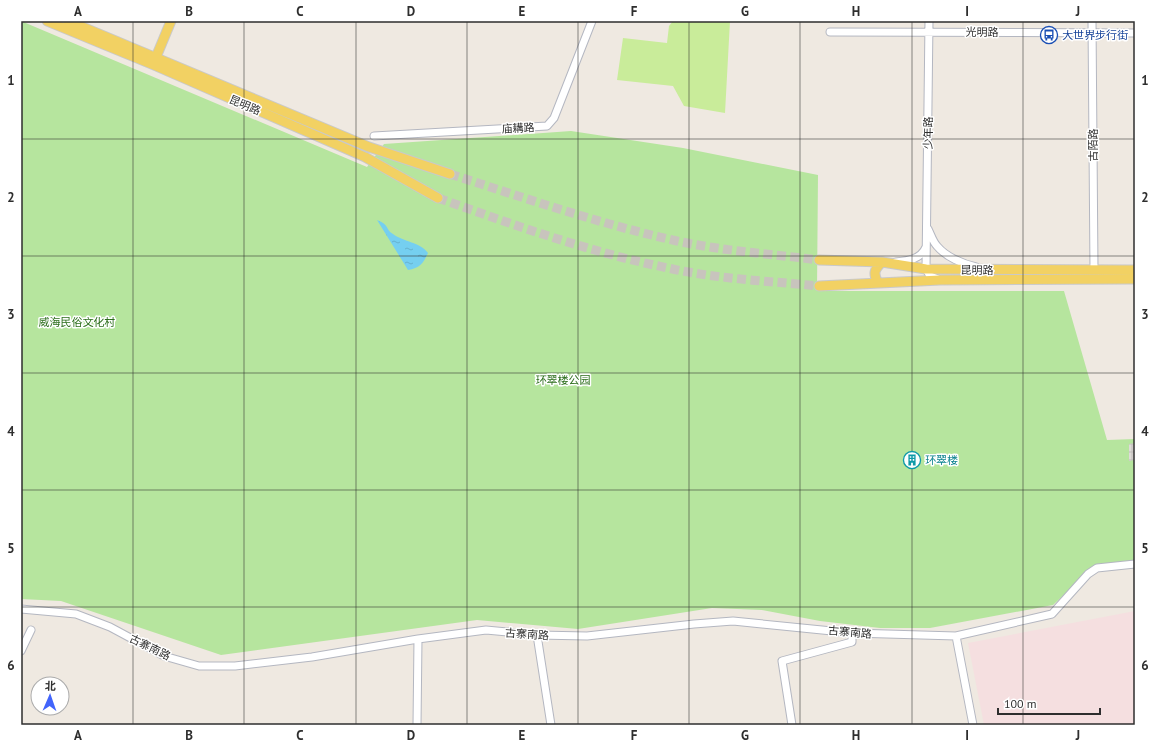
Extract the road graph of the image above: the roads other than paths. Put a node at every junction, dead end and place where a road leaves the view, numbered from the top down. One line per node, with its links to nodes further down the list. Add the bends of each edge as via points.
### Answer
1 (47, 21): 11 (main road, 昆明路)
2 (68, 21): 11 (main road, 昆明路)
3 (171, 21): 11 (main road)
4 (592, 21): 12 (street, 庙耩路, via 554,118 546,126)
5 (929, 21): 7 (street, 少年路)
6 (1092, 21): 10 (street, 古陌路)
7 (928, 31): 8 (street, 光明路); 10 (street, 光明路); 15 (street, 少年路)
8 (830, 32)
9 (1135, 33): 10 (street, 光明路)
10 (1092, 34): 21 (street, 古陌路)
11 (155, 61): 13 (main road, 昆明路, via 369,147); 14 (main road, 昆明路, via 365,157)
12 (374, 136)
13 (450, 174)
14 (438, 198)
15 (927, 225): 16 (street, 少年路); 20 (street, via 937,246 965,264)
16 (927, 245): 18 (street, via 923,253 915,259); 19 (street, 少年路)
17 (819, 260): 18 (main road, 昆明路)
18 (882, 262): 19 (main road, 昆明路); 25 (main road, via 876,267)
19 (926, 269): 20 (main road, 昆明路); 24 (street, via 930,276)
20 (984, 270): 21 (main road, 昆明路)
21 (1094, 270): 22 (main road, 昆明路)
22 (1135, 270)
23 (1135, 279): 24 (main road, 昆明路)
24 (940, 280): 25 (main road, 昆明路)
25 (878, 283): 26 (main road, 昆明路)
26 (819, 286)
27 (1135, 564): 32 (street, 古寨南路, via 1097,568 1088,574 1052,614)
28 (21, 608): 33 (street, 古寨南路, via 76,614 110,627 164,656 199,666 235,666 312,657)
29 (31, 630): 34 (street)
30 (852, 634): 31 (street, 古寨南路, via 733,621 587,636); 32 (street, 古寨南路); 37 (street, via 852,642 782,661)
31 (537, 635): 33 (street, 古寨南路, via 486,630); 36 (street)
32 (956, 636): 38 (street)
33 (418, 639): 35 (street)
34 (21, 651)
35 (417, 725)
36 (551, 725)
37 (792, 725)
38 (973, 725)

